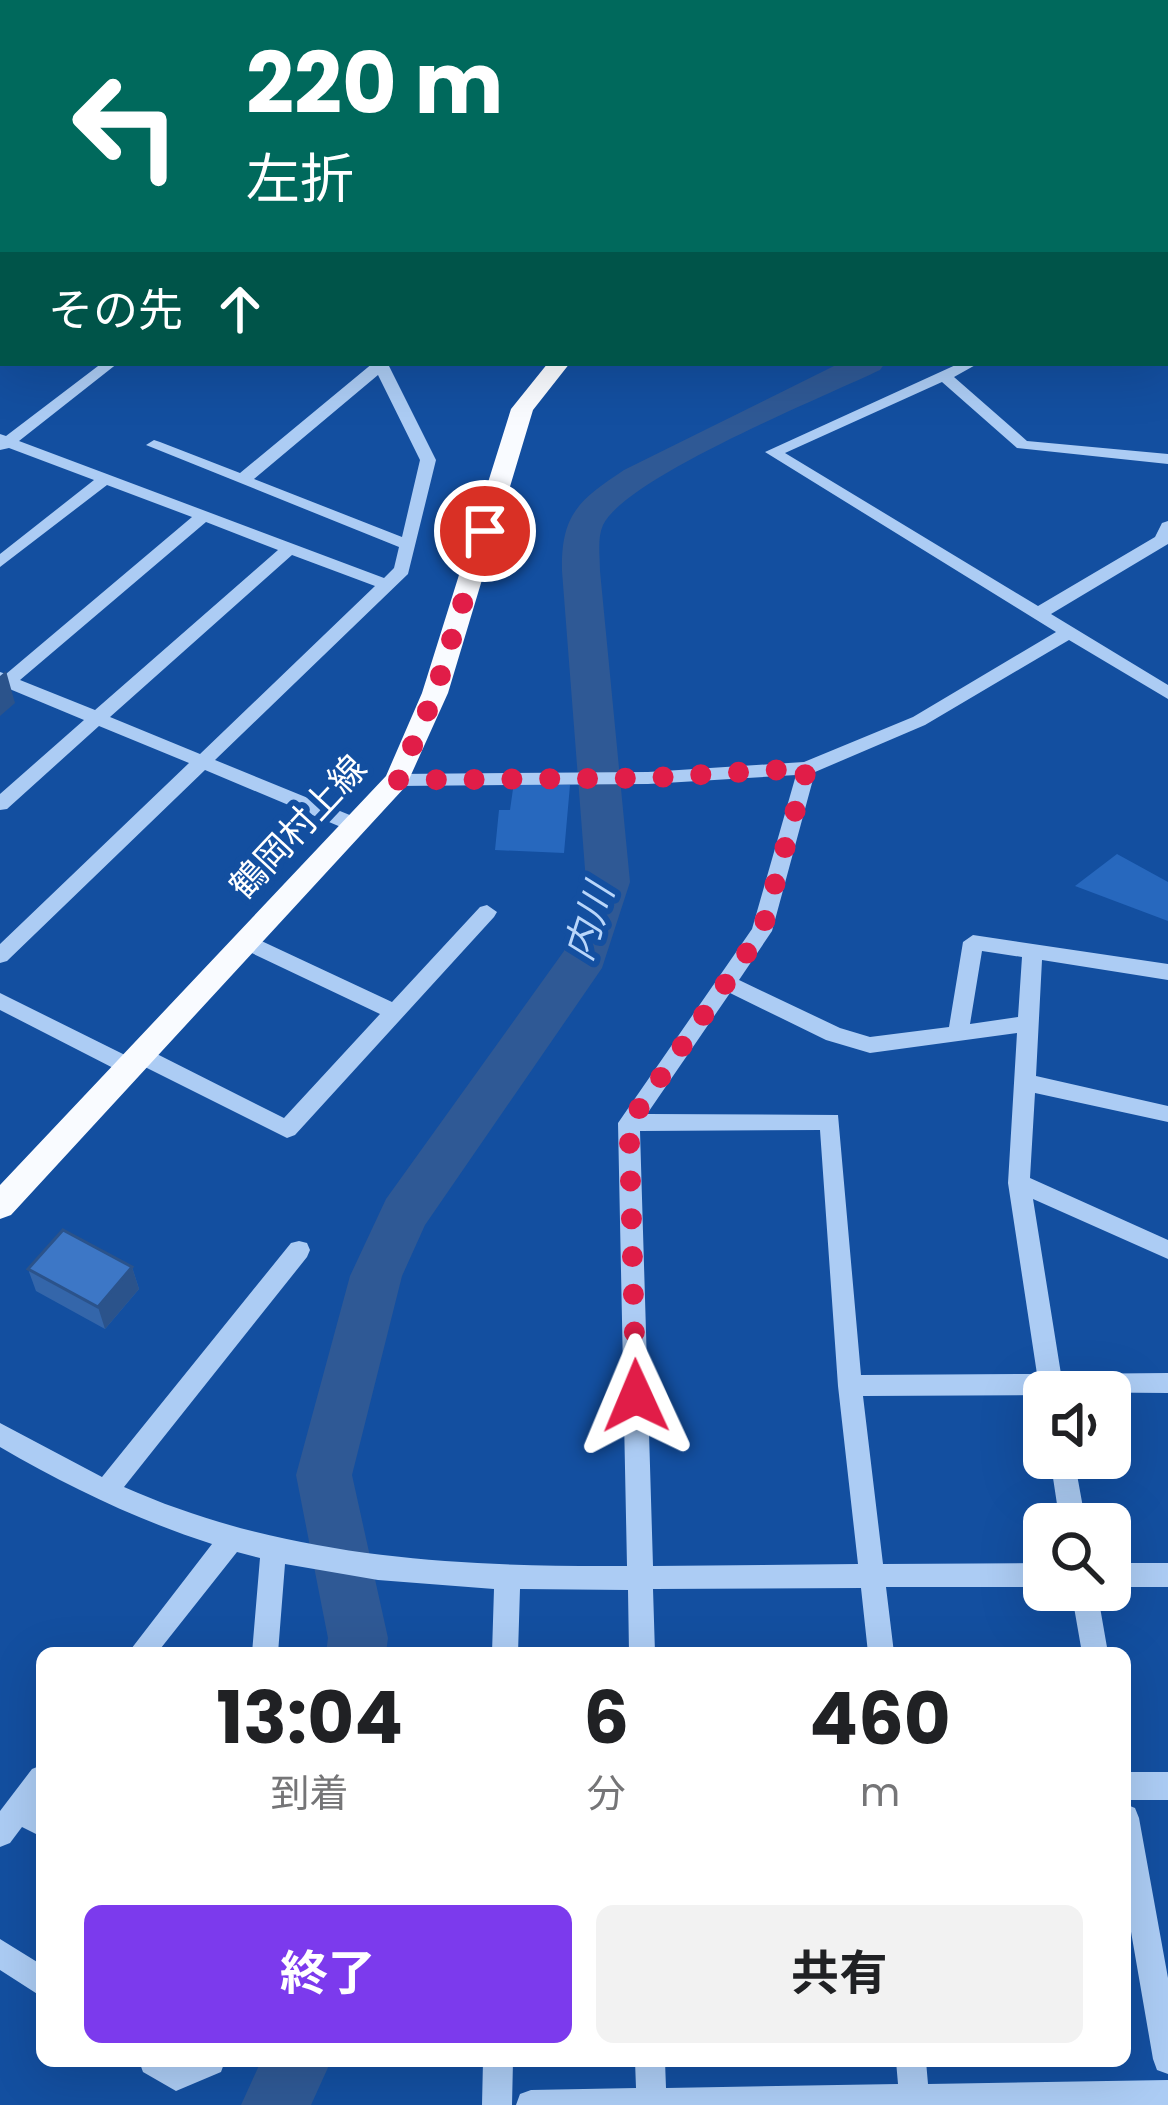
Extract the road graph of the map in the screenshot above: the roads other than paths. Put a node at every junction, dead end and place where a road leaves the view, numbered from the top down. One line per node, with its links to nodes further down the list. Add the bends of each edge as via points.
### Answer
1 (380, 366): 11 (street)
2 (383, 366): 14 (street, via 428,460)
3 (558, 366): 25 (main road, 鶴岡村上線, via 522,409 435,693)
4 (967, 366): 6 (street)
5 (106, 367): 7 (street)
6 (947, 378): 9 (street, via 1023,445); 18 (street, via 773,452)
7 (2, 443): 10 (street)
8 (154, 446): 11 (street)
9 (1168, 459)
10 (105, 479): 12 (street); 16 (street)
11 (242, 480): 14 (street)
12 (203, 516): 15 (street); 20 (street)
13 (1168, 526): 18 (street, via 1162,540)
14 (408, 545): 17 (street, via 402,570)
15 (290, 548): 17 (street); 22 (street)
16 (0, 562)
17 (387, 585): 23 (street)
18 (1040, 612): 19 (street)
19 (1071, 631): 21 (street); 24 (street, via 919,721)
20 (4, 679): 22 (street)
21 (1168, 693)
22 (98, 718): 23 (street); 26 (street)
23 (202, 761): 27 (street); 31 (street)
24 (807, 768): 25 (street); 33 (street, via 762,931)
25 (398, 780): 27 (main road, 鶴岡村上線)
26 (0, 804)
27 (355, 825): 29 (main road, 鶴岡村上線)
28 (487, 912): 35 (street)
29 (246, 942): 35 (street); 38 (main road, 鶴岡村上線)
30 (1032, 952): 32 (street); 36 (street); 37 (street, via 973,942)
31 (0, 956)
32 (1168, 972)
33 (727, 983): 37 (street, via 870,1045); 41 (street)
34 (0, 1001): 38 (street)
35 (394, 1012): 38 (street, via 287,1129)
36 (1027, 1024): 37 (street); 39 (street)
37 (958, 1033)
38 (135, 1061): 43 (main road, 鶴岡村上線)
39 (1024, 1082): 40 (street); 42 (street)
40 (1168, 1114)
41 (629, 1123): 49 (street, via 830,1120); 60 (street)
42 (1019, 1183): 45 (street); 46 (street)
43 (0, 1207)
44 (298, 1250): 52 (street)
45 (1168, 1250)
46 (1048, 1371)
47 (1168, 1383): 48 (street)
48 (1131, 1385)
49 (850, 1386): 50 (street); 55 (street)
50 (1023, 1388)
51 (0, 1434): 52 (street)
52 (106, 1491): 53 (street)
53 (232, 1538): 54 (street); 62 (street)
54 (276, 1550): 59 (street, via 385,1570); 63 (street)
55 (876, 1575): 56 (street); 60 (street); 66 (street)
56 (1023, 1575)
57 (1131, 1575): 58 (street)
58 (1168, 1575)
59 (507, 1577): 60 (street); 64 (street)
60 (640, 1578): 65 (street)
61 (1088, 1611): 67 (street)
62 (146, 1647)
63 (266, 1647)
64 (506, 1647)
65 (642, 1647)
66 (881, 1647)
67 (1094, 1647)
68 (1131, 1786): 69 (street)
69 (1168, 1786)
70 (30, 1816): 71 (street)
71 (0, 1833)
72 (1131, 1852): 75 (street)
73 (0, 1953): 74 (street)
74 (36, 1978)
75 (1168, 2059)
76 (163, 2067): 77 (street, via 176,2076)
77 (196, 2067)
78 (498, 2067): 85 (street)
79 (650, 2067): 84 (street)
80 (911, 2067): 82 (street)
81 (1168, 2095): 83 (street)
82 (914, 2098): 83 (street); 84 (street)
83 (1058, 2101)
84 (651, 2103): 86 (street)
85 (497, 2105)
86 (531, 2105)

